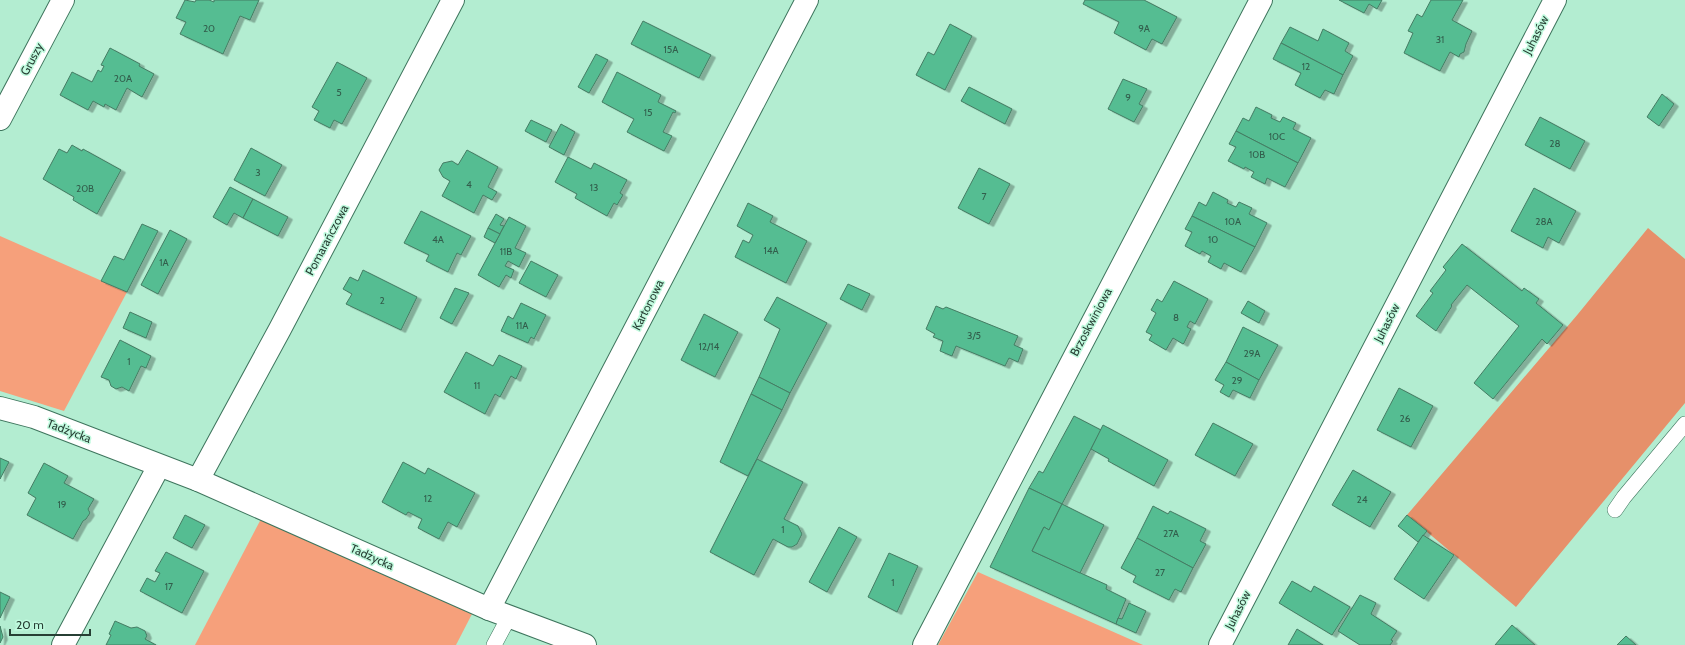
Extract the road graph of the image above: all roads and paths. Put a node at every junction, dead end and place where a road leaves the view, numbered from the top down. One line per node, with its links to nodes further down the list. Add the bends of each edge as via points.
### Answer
1 (63, 0): 6 (street, Gruszy)
2 (454, 0): 10 (street, Pomarańczowa)
3 (807, 0): 12 (street, Kartonowa)
4 (1261, 0): 17 (street, Brzoskwiniowa)
5 (1555, 0): 18 (street, Juhasów)
6 (0, 119)
7 (0, 408): 9 (street, Tadżycka, via 34,418)
8 (1685, 424): 11 (lane)
9 (159, 466): 10 (street, Tadżycka); 14 (street)
10 (198, 480): 12 (street, Tadżycka)
11 (1615, 510)
12 (489, 608): 13 (street, Tadżycka)
13 (509, 617): 15 (lane); 16 (street, Tadżycka)
14 (63, 645)
15 (494, 645)
16 (585, 645)
17 (924, 645)
18 (1220, 645)

